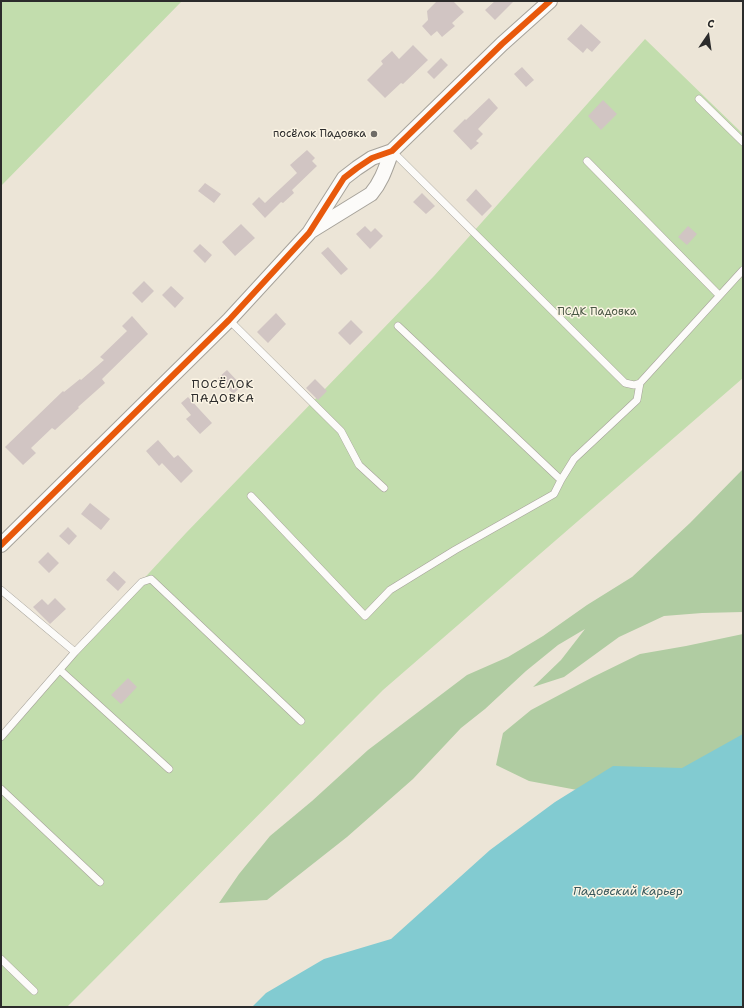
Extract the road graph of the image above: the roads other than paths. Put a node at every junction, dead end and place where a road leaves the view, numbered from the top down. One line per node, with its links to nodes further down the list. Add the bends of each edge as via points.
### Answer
1 (550, 1): 4 (street)
2 (699, 99): 3 (lane)
3 (743, 142)
4 (392, 151): 6 (street, via 372,158 344,178); 6 (street, via 384,175 371,194); 11 (lane, via 625,383)
5 (587, 160): 8 (lane)
6 (309, 233): 9 (street)
7 (743, 270): 8 (lane)
8 (719, 295): 11 (lane)
9 (229, 320): 13 (lane, via 341,431 359,465); 15 (street)
10 (398, 326): 12 (lane)
11 (640, 383): 12 (lane, via 637,400 574,459)
12 (561, 480): 14 (lane, via 554,494 390,590 365,616)
13 (384, 488)
14 (251, 496)
15 (1, 545)
16 (1, 590): 17 (lane)
17 (75, 652): 18 (lane); 19 (lane, via 142,582 151,579)
18 (60, 670): 20 (lane); 21 (lane)
19 (301, 721)
20 (1, 737)
21 (169, 769)
22 (1, 789): 23 (lane)
23 (100, 882)
24 (1, 959): 25 (lane)
25 (34, 991)

